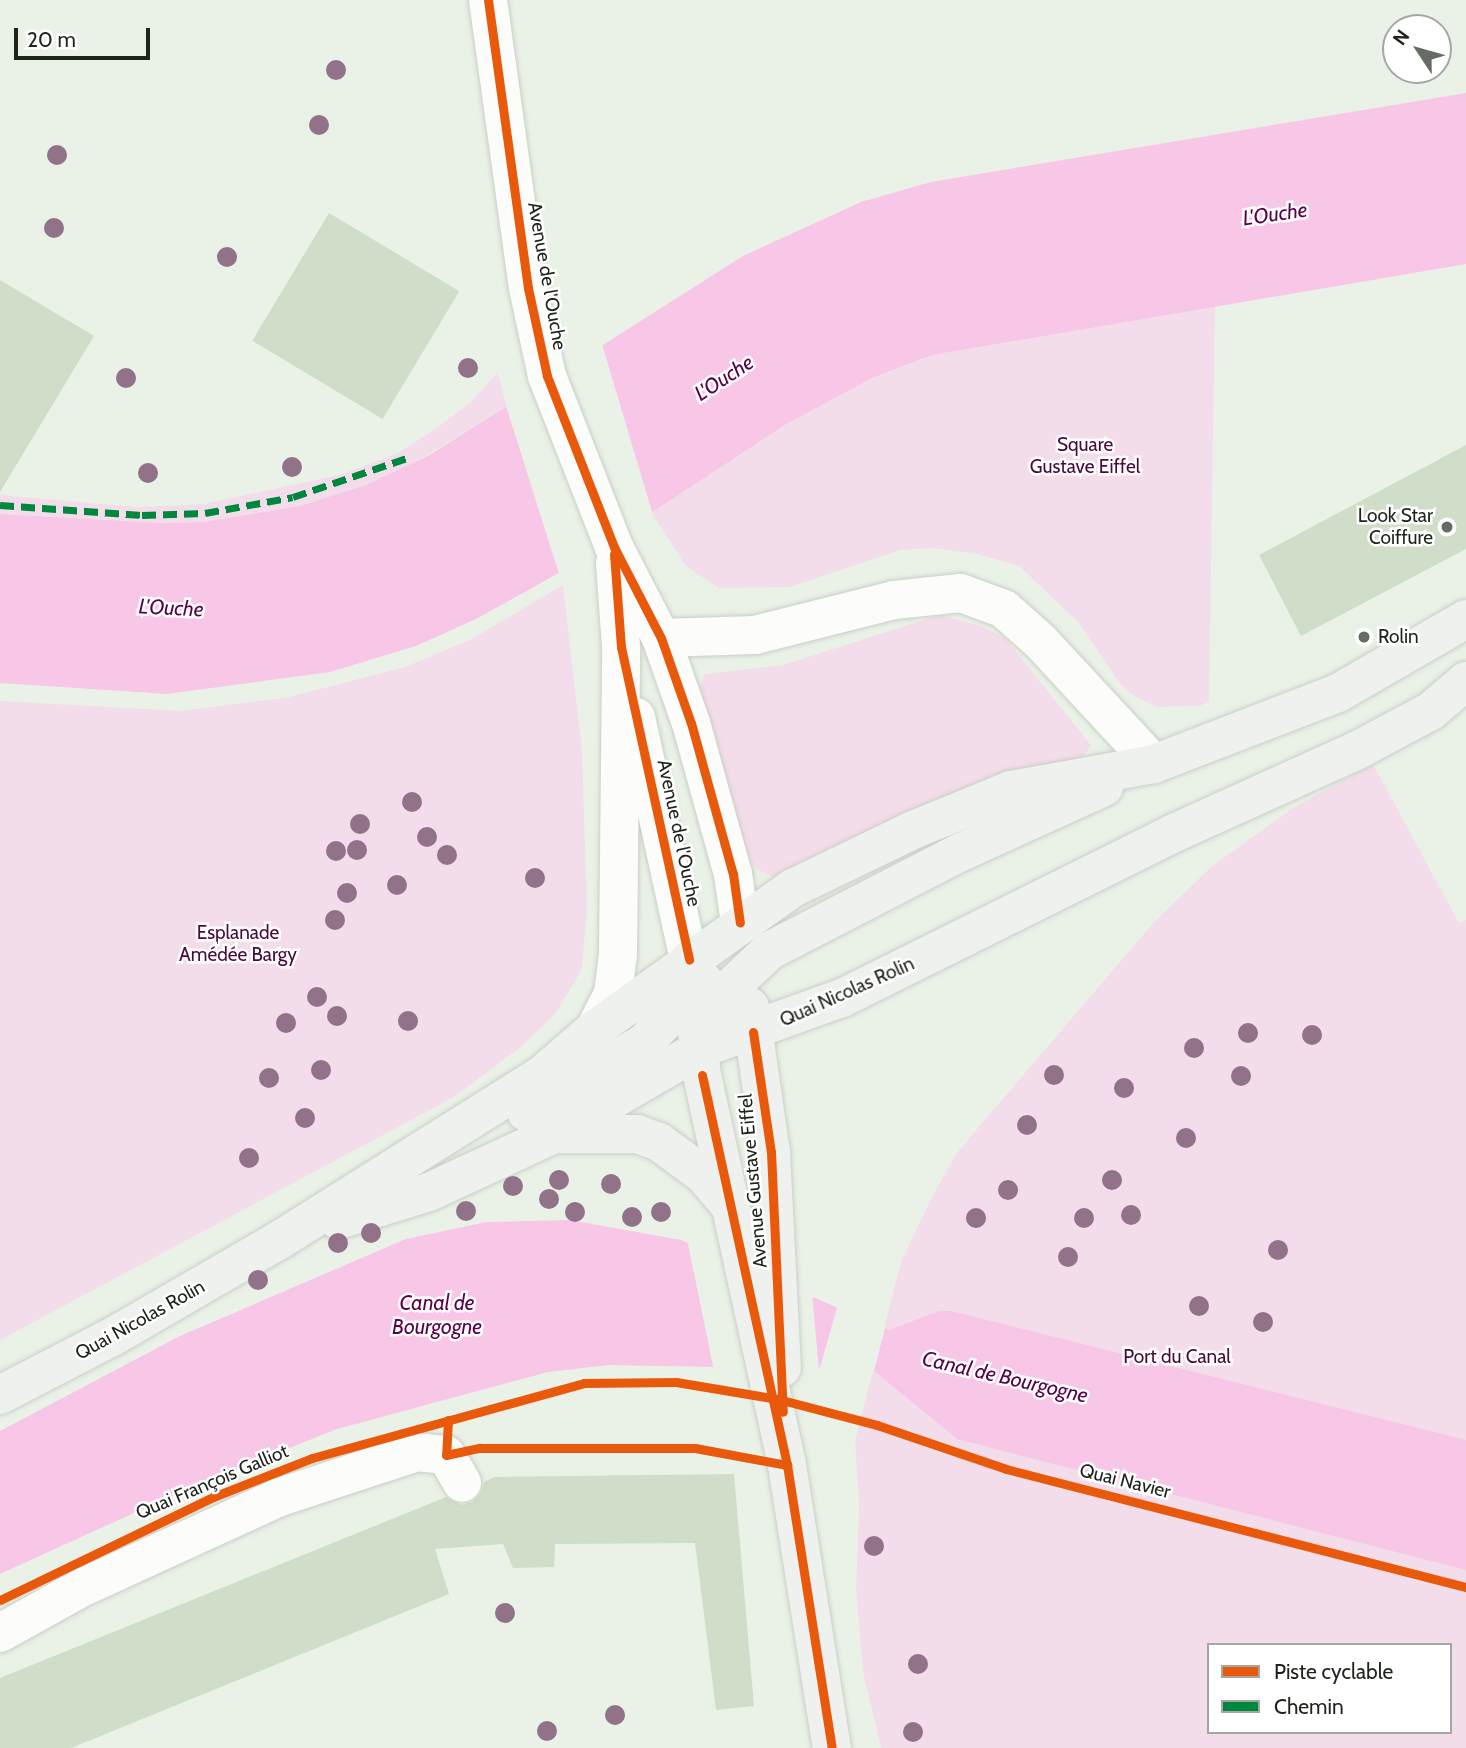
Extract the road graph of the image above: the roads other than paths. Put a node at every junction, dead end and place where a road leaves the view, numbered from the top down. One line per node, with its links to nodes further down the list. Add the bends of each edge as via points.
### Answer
1 (488, 0): 2 (street, Avenue de l'Ouche, via 528,288 547,376)
2 (614, 547): 4 (street, Avenue de l'Ouche); 5 (street, Avenue de l'Ouche)
3 (1466, 619): 7 (main road)
4 (661, 638): 9 (street, via 755,635 894,600 961,593 1004,608); 10 (street, Avenue de l'Ouche, via 691,723 733,874)
5 (621, 647): 12 (street, Avenue de l'Ouche); 13 (street, Avenue de l'Ouche, via 617,970 613,994)
6 (1466, 681): 8 (main road, Quai Nicolas Rolin, via 1431,711)
7 (1338, 693): 8 (main road); 9 (main road)
8 (1372, 742): 14 (main road, Quai Nicolas Rolin, via 1174,833 842,998)
9 (1154, 764): 10 (main road, via 1011,790 805,882); 11 (main road, via 961,852 802,933)
10 (740, 923): 11 (main road, Avenue Gustave Eiffel); 12 (main road, via 718,964)
11 (745, 970): 14 (main road, Avenue Gustave Eiffel); 15 (main road, via 710,1020)
12 (691, 978): 13 (main road, Quai Nicolas Rolin); 15 (main road, Avenue de l'Ouche); 17 (main road, via 645,1043 419,1175)
13 (595, 1029): 19 (main road, Quai Nicolas Rolin, via 543,1074)
14 (753, 1032): 15 (main road, Quai Nicolas Rolin); 21 (main road, Avenue Gustave Eiffel, via 778,1239)
15 (700, 1049): 16 (main road, Quai Nicolas Rolin); 18 (main road, Avenue Gustave Eiffel)
16 (554, 1134): 17 (main road, Quai Nicolas Rolin, via 429,1192); 18 (main road, via 637,1134 659,1142 704,1175)
17 (380, 1205): 19 (main road, Quai Nicolas Rolin)
18 (731, 1218): 21 (main road, Avenue Gustave Eiffel)
19 (278, 1241): 20 (main road, Quai Nicolas Rolin, via 114,1336)
20 (0, 1395)
21 (785, 1454): 24 (main road, Avenue Gustave Eiffel)
22 (461, 1483): 23 (street, via 446,1455 416,1452 277,1498 83,1587)
23 (0, 1633)
24 (832, 1748)

